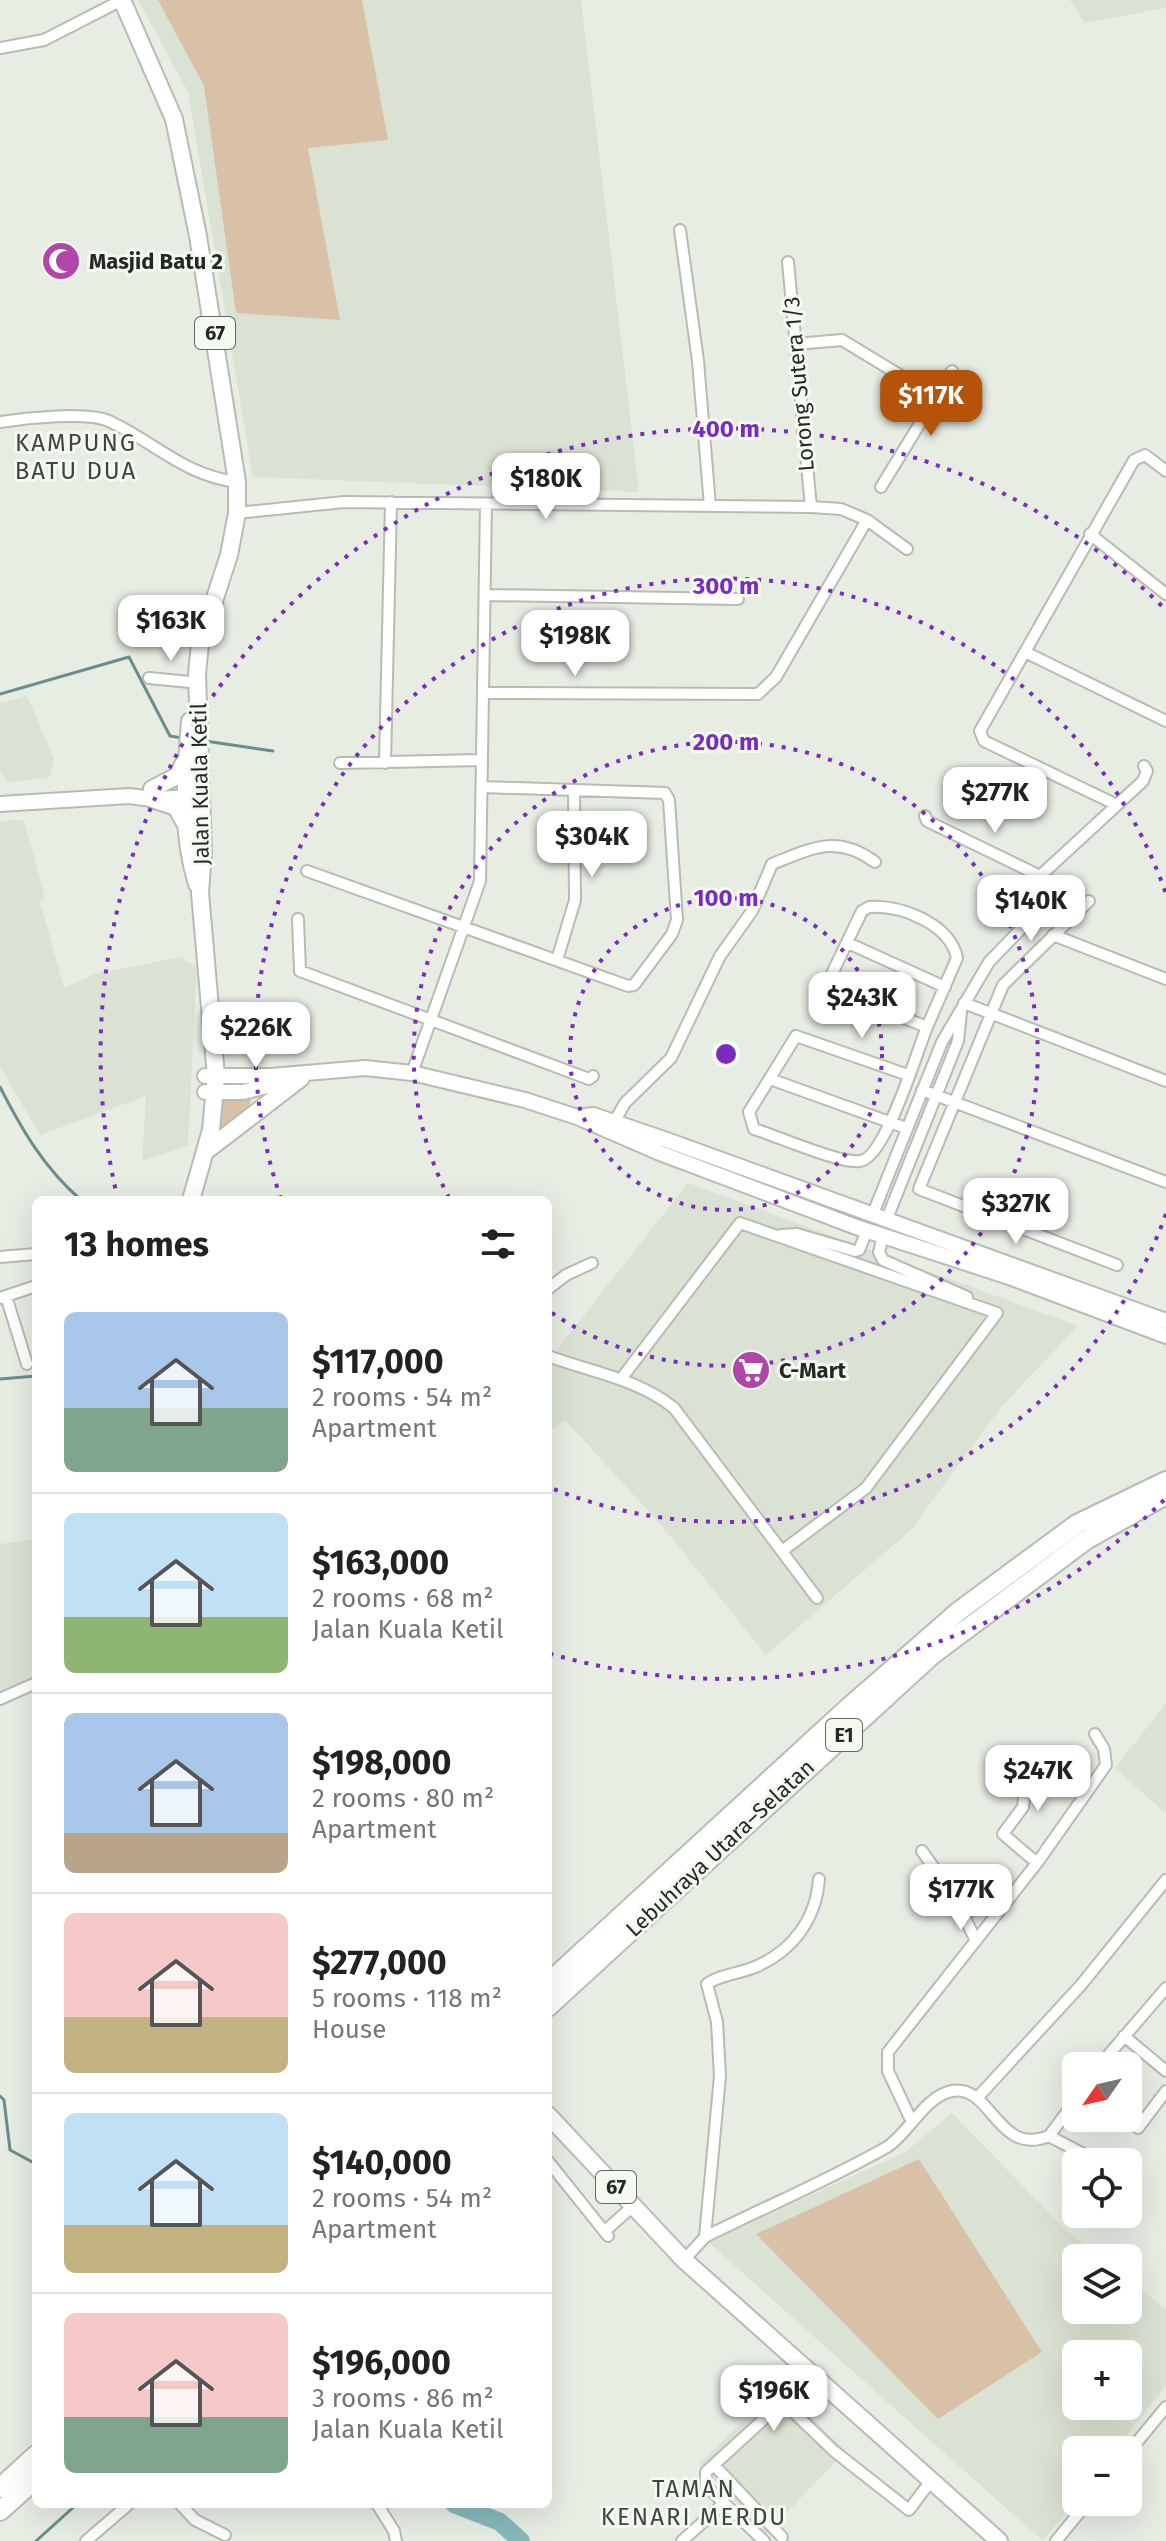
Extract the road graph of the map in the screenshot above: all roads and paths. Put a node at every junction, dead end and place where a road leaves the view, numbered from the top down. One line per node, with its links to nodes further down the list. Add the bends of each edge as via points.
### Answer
1 (122, 0): 2 (street, via 44,40); 10 (main road, Jalan Kuala Ketil / 67, via 162,83 177,131)
2 (0, 48)
3 (680, 230): 14 (street)
4 (788, 262): 5 (street, Lorong Sutera 1/3)
5 (796, 344): 7 (street, via 842,340); 15 (street, Lorong Sutera 1/3)
6 (952, 371): 7 (street)
7 (936, 397): 11 (street)
8 (0, 422): 10 (street, via 109,420 195,473)
9 (1166, 471): 18 (street, via 1145,455 1134,460)
10 (237, 482): 16 (main road, Jalan Kuala Ketil / 67)
11 (881, 487)
12 (391, 502): 13 (street); 16 (street); 31 (street)
13 (486, 504): 14 (street); 21 (street)
14 (710, 506): 15 (street)
15 (811, 507): 17 (street, via 841,509)
16 (237, 513): 25 (main road, Jalan Kuala Ketil / 67)
17 (867, 520): 19 (street); 26 (street, via 776,677 758,694)
18 (1090, 534): 20 (street); 23 (street)
19 (907, 549)
20 (1166, 594)
21 (485, 595): 22 (street); 26 (street)
22 (738, 599)
23 (1025, 652): 27 (street); 38 (street, via 981,736 984,741)
24 (149, 678): 25 (street)
25 (194, 678): 28 (main road, Jalan Kuala Ketil / 67)
26 (484, 693): 29 (street)
27 (1166, 721)
28 (191, 751): 35 (main road, Jalan Kuala Ketil / 67); 36 (main road, via 177,776)
29 (482, 760): 31 (street); 33 (street)
30 (340, 763): 31 (street)
31 (385, 763)
32 (1144, 766): 38 (street, via 1143,781)
33 (483, 787): 34 (street); 47 (street, via 480,881)
34 (574, 790): 50 (street, via 575,900); 50 (street, via 665,793 677,920 634,985)
35 (193, 792): 36 (main road); 40 (main road, Jalan Kuala Ketil / 67); 44 (main road, Jalan Kuala Ketil / 67, via 203,852)
36 (152, 794): 37 (main road); 40 (main road, via 176,807)
37 (0, 804)
38 (1117, 805): 43 (street)
39 (925, 816): 43 (street)
40 (186, 825): 44 (main road, Jalan Kuala Ketil / 67, via 187,852)
41 (875, 862): 69 (street, via 859,851 832,846 772,864 671,1058 625,1103)
42 (307, 871): 47 (street)
43 (1040, 876): 53 (street, via 1049,888 1048,901 989,962)
44 (200, 893): 64 (main road, Jalan Kuala Ketil / 67, via 211,1008)
45 (1089, 901): 48 (street)
46 (298, 919): 55 (street, via 300,971)
47 (464, 927): 50 (street); 55 (street)
48 (1053, 935): 51 (street); 54 (street, via 1003,985)
49 (848, 943): 52 (street); 52 (street, via 862,911 869,907 930,923 955,949 957,958); 56 (street, via 829,977 830,989)
50 (557, 960)
51 (1166, 979)
52 (945, 987): 56 (street)
53 (963, 1008): 54 (street); 65 (street); 66 (street, via 958,1041)
54 (991, 1015): 63 (street); 67 (street)
55 (431, 1019): 58 (street); 60 (street, via 589,1079)
56 (927, 1027): 59 (street)
57 (323, 1071): 58 (main road); 61 (main road); 64 (main road)
58 (412, 1073): 68 (main road)
59 (908, 1075): 62 (street, via 798,1035); 70 (street)
60 (593, 1076)
61 (301, 1078): 64 (main road, via 272,1087); 72 (main road)
62 (770, 1079): 70 (street); 70 (street, via 749,1112 754,1129 862,1162 871,1158)
63 (1166, 1081)
64 (210, 1084): 72 (main road, Jalan Kuala Ketil / 67); 73 (main road, Jalan Kuala Ketil / 67)
65 (922, 1090): 66 (street); 71 (street)
66 (936, 1095): 67 (street); 76 (street)
67 (954, 1102): 74 (street); 81 (street, via 919,1189)
68 (577, 1117): 69 (main road, via 593,1115); 76 (main road, via 672,1157)
69 (614, 1122): 76 (main road)
70 (890, 1123): 71 (street)
71 (906, 1128): 76 (street)
72 (206, 1151): 73 (main road, Jalan Kuala Ketil / 67)
73 (199, 1169): 75 (main road, Jalan Kuala Ketil / 67)
74 (1165, 1178)
75 (192, 1196)
76 (877, 1226): 77 (street, via 855,1251 797,1234); 85 (street, via 883,1260 964,1295); 86 (main road); 87 (main road)
77 (775, 1236): 85 (street); 90 (street, via 740,1223)
78 (32, 1254): 79 (street)
79 (0, 1257)
80 (592, 1263): 82 (street)
81 (1117, 1265)
82 (552, 1286)
83 (32, 1287): 84 (street)
84 (3, 1297): 89 (street)
85 (975, 1305): 93 (street, via 997,1313 871,1482)
86 (1166, 1321)
87 (1166, 1336)
88 (552, 1357): 90 (street)
89 (27, 1364)
90 (621, 1379): 93 (street, via 657,1394 690,1425)
91 (1166, 1481): 104 (highway, Lebuhraya Utara–Selatan / E1, via 1077,1524 959,1611)
92 (1166, 1495): 106 (highway, Lebuhraya Utara–Selatan / E1, via 1086,1540 932,1655)
93 (782, 1551): 94 (street)
94 (817, 1598)
95 (32, 1685): 96 (street)
96 (0, 1699)
97 (1095, 1734): 100 (street, via 1106,1765)
98 (1025, 1787): 100 (street, via 1023,1807 1003,1834)
99 (922, 1851): 103 (street, via 956,1899)
100 (1037, 1863): 103 (street)
101 (819, 1879): 120 (street, via 809,1923 792,1940 753,1968 707,1984 717,2022 720,2076)
102 (1166, 1880): 111 (street, via 1081,1985)
103 (976, 1941): 114 (street, via 886,2056)
104 (552, 1979)
105 (1166, 1988): 107 (street)
106 (552, 2003)
107 (1124, 2036): 108 (street); 109 (street)
108 (1111, 2052)
109 (1166, 2071)
110 (1166, 2091): 115 (street)
111 (978, 2097): 114 (street, via 951,2091); 116 (street, via 995,2121 1016,2136)
112 (552, 2119): 119 (main road, 67)
113 (1062, 2119): 116 (street)
114 (912, 2122): 120 (street, via 887,2147)
115 (1142, 2123)
116 (1049, 2136): 117 (street)
117 (1072, 2148)
118 (552, 2166): 119 (street, via 606,2234)
119 (633, 2206): 121 (main road, 67)
120 (705, 2237): 121 (street)
121 (684, 2260): 122 (main road, 67)
122 (811, 2376): 123 (street); 128 (main road, 67)
123 (783, 2402): 127 (street); 128 (street, via 834,2451 909,2510)
124 (1166, 2407): 125 (street)
125 (1142, 2436)
126 (32, 2459): 130 (highway)
127 (714, 2465): 131 (street, via 704,2479); 138 (street)
128 (930, 2482): 143 (main road, 67)
129 (32, 2483): 135 (highway)
130 (0, 2488)
131 (722, 2505): 141 (street); 142 (street)
132 (124, 2508): 139 (street)
133 (184, 2508): 137 (street)
134 (380, 2508): 140 (street)
135 (0, 2511)
136 (1077, 2516): 144 (street)
137 (225, 2535)
138 (782, 2537)
139 (86, 2541)
140 (396, 2541)
141 (682, 2541)
142 (764, 2541)
143 (999, 2541)
144 (1056, 2541)

